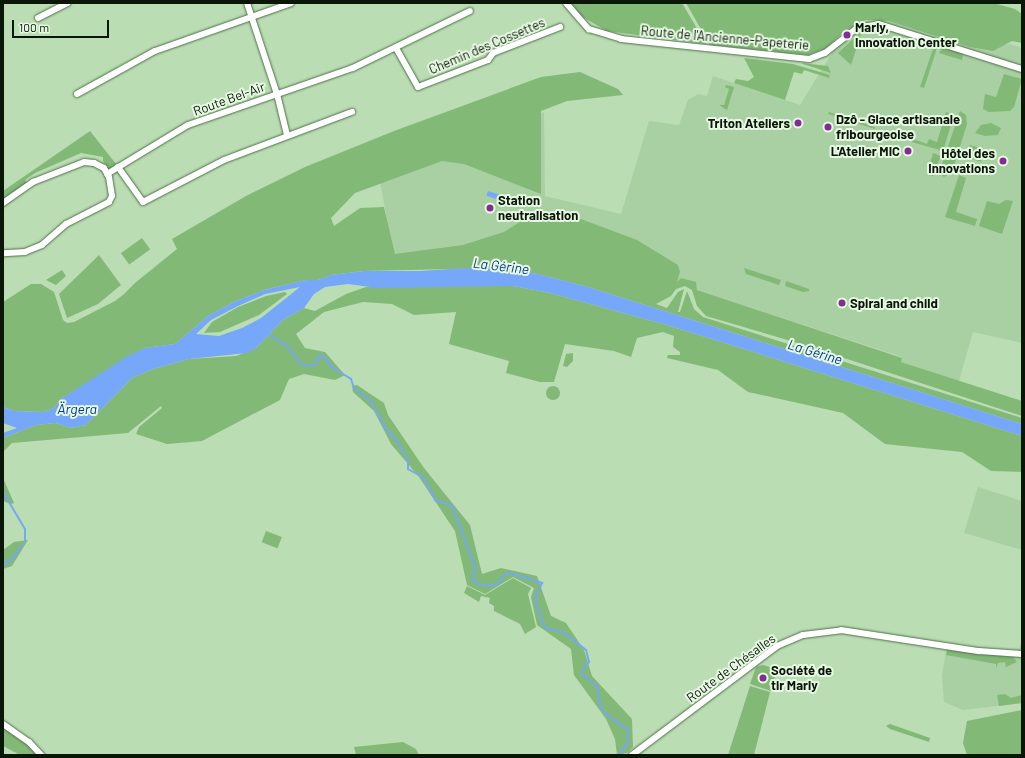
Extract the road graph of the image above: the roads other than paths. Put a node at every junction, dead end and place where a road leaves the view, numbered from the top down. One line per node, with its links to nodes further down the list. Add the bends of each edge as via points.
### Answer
1 (67, 3): 7 (street)
2 (247, 3): 6 (street, Route Bel-Air)
3 (291, 3): 6 (street)
4 (566, 3): 10 (street, Route de l'Ancienne-Papeterie, via 589,29 621,39 809,59 825,53 857,28 879,24)
5 (470, 11): 9 (street)
6 (252, 17): 11 (street, via 155,51); 12 (street, Route Bel-Air)
7 (38, 18)
8 (560, 27): 9 (street, Chemin des Cossettes, via 493,53 488,60 418,87)
9 (396, 48): 12 (street, via 353,68)
10 (1022, 69)
11 (78, 94)
12 (277, 94): 14 (street); 15 (street, Route Bel-Air, via 188,126)
13 (352, 112): 14 (street)
14 (287, 135): 15 (street, via 224,160 143,202)
15 (118, 167): 16 (street, Route Bel-Air)
16 (107, 174): 17 (street, via 100,165 84,162 33,182); 18 (street, via 112,196 109,202 66,224 32,250)
17 (3, 203)
18 (3, 253)
19 (1022, 654): 22 (street, Route de Chésalles, via 979,651 842,630 803,635 777,646)
20 (3, 724): 21 (street, via 29,742)
21 (41, 755)
22 (632, 755)

